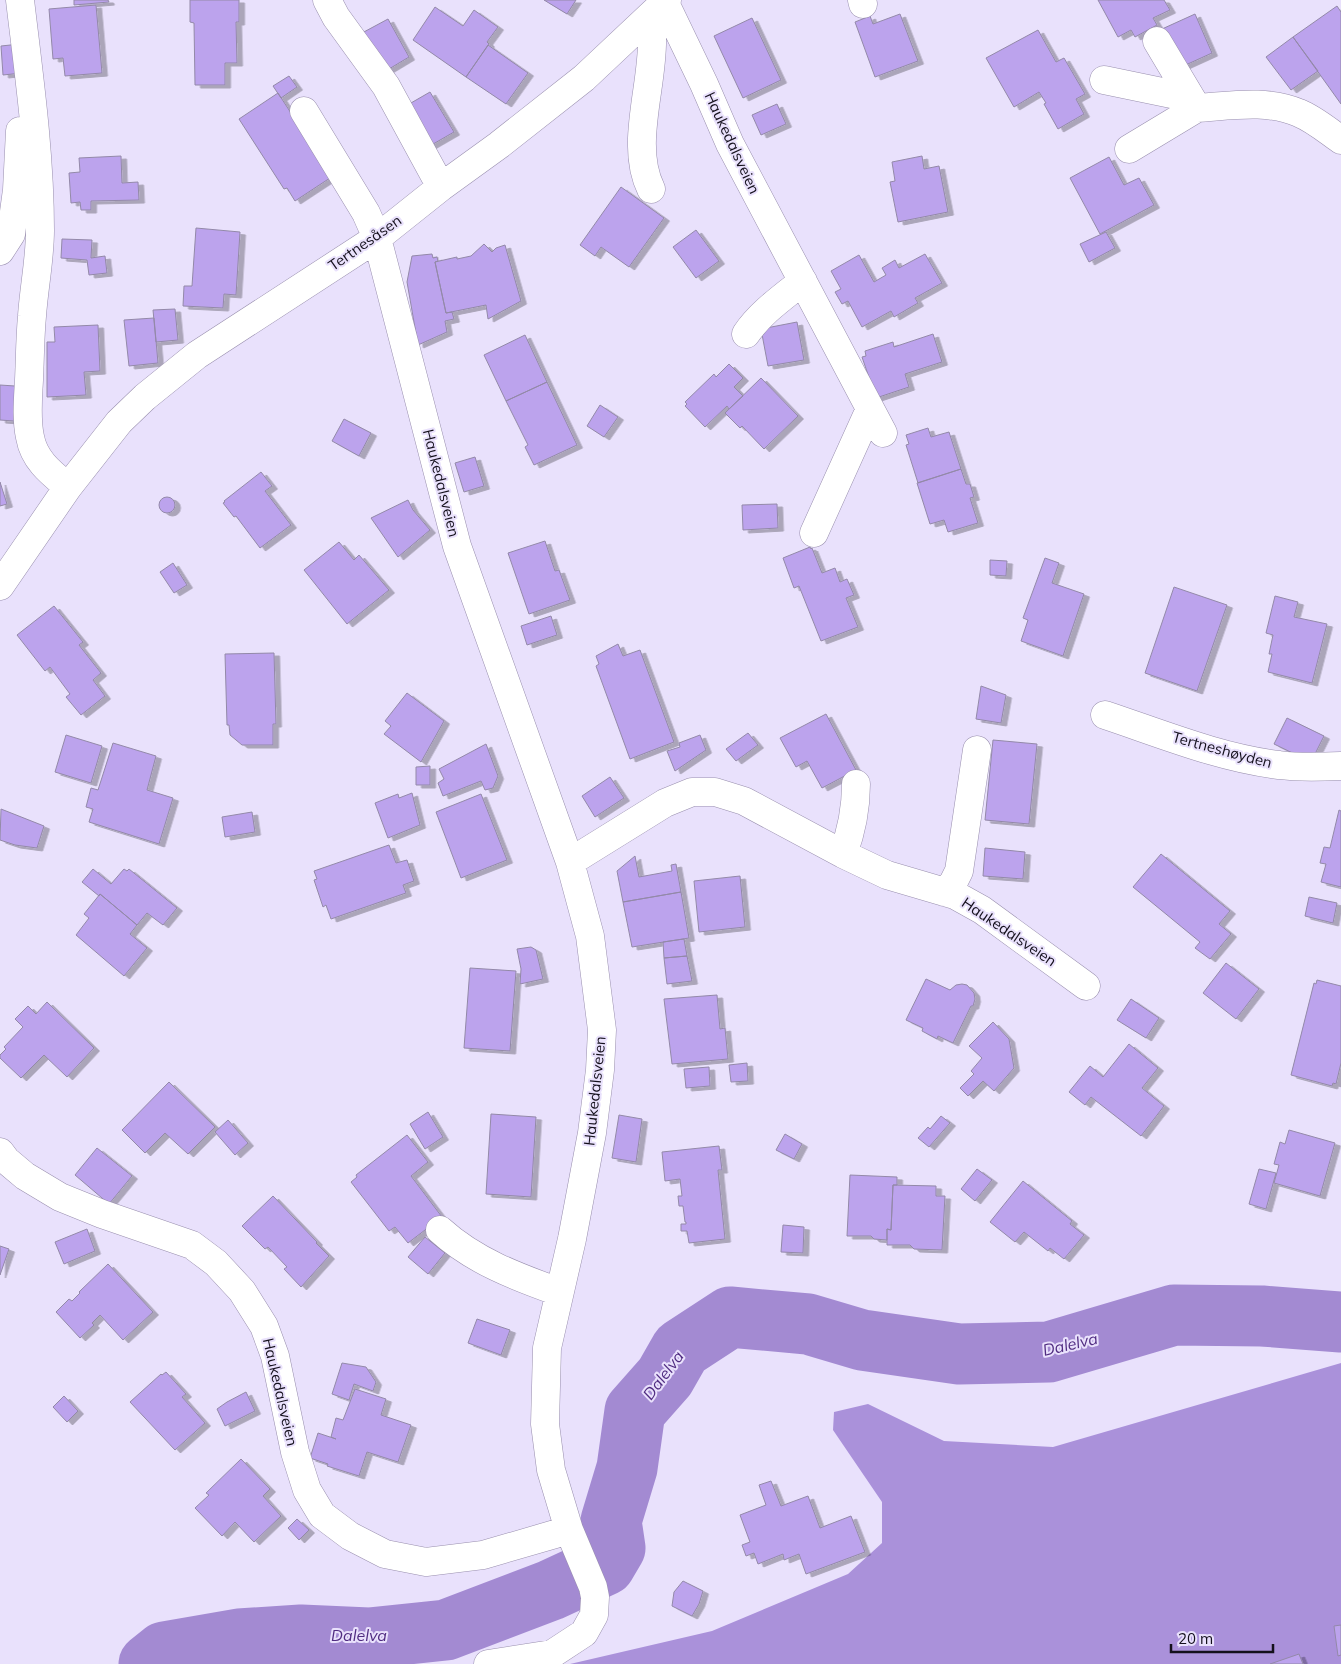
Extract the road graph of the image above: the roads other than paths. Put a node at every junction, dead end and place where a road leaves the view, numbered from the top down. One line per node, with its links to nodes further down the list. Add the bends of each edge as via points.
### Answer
1 (20, 0): 6 (street)
2 (327, 0): 11 (street, via 386,86)
3 (660, 7): 11 (street, Tertnesåsen, via 584,78); 12 (street, via 652,35 642,155 645,177); 15 (street, Haukedalsveien, via 704,84 730,144)
4 (1157, 41): 7 (street)
5 (1104, 80): 7 (street)
6 (31, 98): 14 (street, via 20,122 11,234); 19 (street, via 40,231 32,317 30,438 37,457 47,470)
7 (1194, 103): 9 (street, via 1280,106 1300,113); 10 (street)
8 (304, 111): 13 (street, Haukedalsveien)
9 (1341, 140)
10 (1129, 149)
11 (441, 188): 13 (street, Tertnesåsen)
12 (651, 189)
13 (378, 238): 19 (street, Tertnesåsen, via 168,377 119,422); 27 (street, Haukedalsveien, via 457,546)
14 (0, 251)
15 (803, 281): 16 (street); 17 (street, Haukedalsveien)
16 (746, 334)
17 (870, 409): 18 (street, Haukedalsveien); 20 (street)
18 (883, 433)
19 (68, 487): 21 (street, Tertnesåsen)
20 (814, 533)
21 (0, 586)
22 (1105, 715): 24 (street, Tertneshøyden, via 1248,760 1280,766)
23 (977, 750): 28 (street, via 959,871)
24 (1341, 766)
25 (856, 784): 26 (street, via 854,818)
26 (843, 854): 27 (street, Haukedalsveien, via 744,801 715,792 692,792 665,803); 28 (street, Haukedalsveien, via 887,875)
27 (570, 862): 32 (street, Haukedalsveien, via 590,936 602,1030 592,1133)
28 (944, 892): 29 (street, Haukedalsveien, via 982,910)
29 (1086, 986)
30 (0, 1152): 33 (street, Haukedalsveien, via 25,1176 60,1197 192,1246 216,1263 242,1291 264,1326 275,1356 295,1452 307,1490 322,1515 350,1536 385,1554 426,1562 483,1555)
31 (440, 1230): 32 (street, via 455,1244 486,1263)
32 (559, 1292): 33 (street, Haukedalsveien, via 547,1348 545,1424 551,1470)
33 (569, 1530): 34 (street, Haukedalsveien, via 595,1597 594,1615 584,1633 552,1654)
34 (488, 1664)

